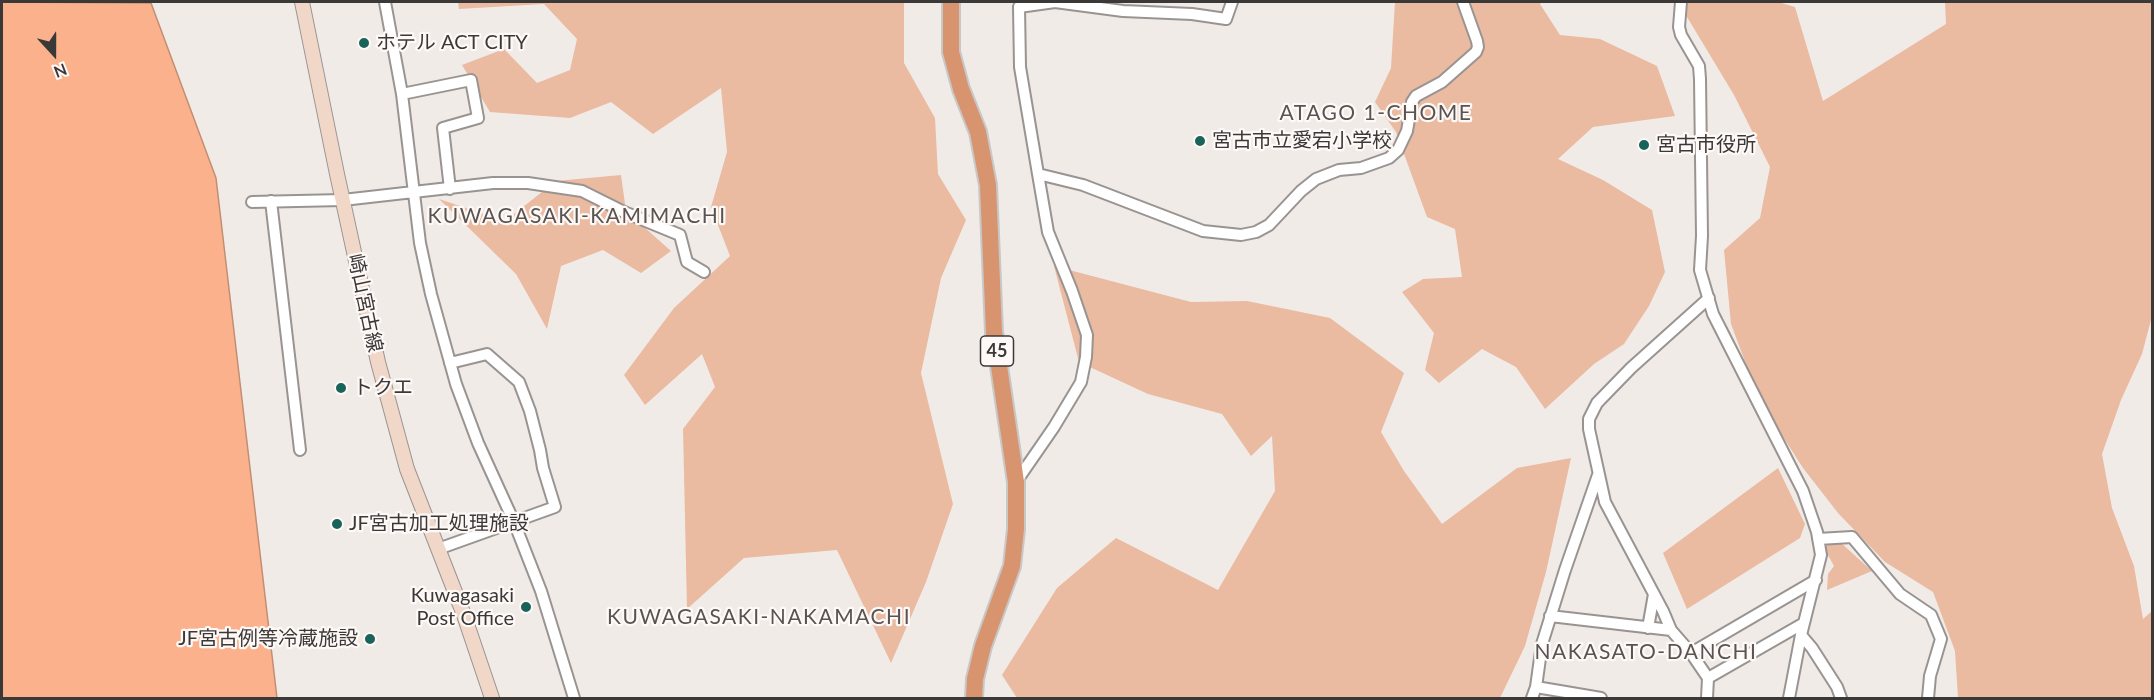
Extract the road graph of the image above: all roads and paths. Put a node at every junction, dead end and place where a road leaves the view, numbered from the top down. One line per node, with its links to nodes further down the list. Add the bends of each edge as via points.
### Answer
1 (303, 2): 13 (main road, 崎山宮古線)
2 (385, 2): 9 (street)
3 (951, 2): 21 (highway, 45, via 951,52 978,132 988,185 994,332)
4 (1055, 2): 8 (street); 10 (street, via 1019,7 1020,68)
5 (1232, 2): 8 (street, via 1226,19)
6 (1463, 2): 10 (street, via 1478,47 1476,52 1416,96 1398,150 1389,158 1361,168 1338,170 1316,179 1286,210 1256,232 1241,235 1203,231 1083,184)
7 (1681, 2): 17 (street, via 1681,35 1699,66 1700,270)
8 (1123, 6)
9 (402, 94): 11 (street, via 471,80 478,118 443,128); 12 (street)
10 (1038, 174): 21 (street, via 1048,231 1088,335 1081,382)
11 (450, 189): 12 (street); 16 (street, via 528,183 582,191 680,235 687,262)
12 (413, 192): 13 (street); 18 (street, via 422,253)
13 (343, 200): 14 (street); 24 (main road, 崎山宮古線, via 407,469)
14 (271, 201): 15 (street); 19 (street)
15 (252, 202)
16 (704, 272)
17 (1709, 298): 20 (street, via 1597,403 1589,429); 23 (street, via 1713,314 1803,491)
18 (450, 363): 22 (street, via 478,443); 22 (street, via 487,354 519,382 555,507)
19 (300, 450)
20 (1598, 474): 26 (street, via 1605,502); 27 (street)
21 (1016, 482): 38 (highway, 45, via 1012,566 983,646)
22 (514, 522): 24 (street); 37 (street, via 541,591)
23 (1818, 539): 25 (street, via 1821,555); 43 (street, via 1852,537 1900,594 1931,615 1941,639)
24 (438, 549): 36 (main road, 崎山宮古線)
25 (1816, 580): 28 (street); 32 (street)
26 (1654, 594): 29 (street); 30 (street)
27 (1551, 616): 29 (street); 34 (street, via 1542,644)
28 (1804, 624): 31 (street); 33 (street)
29 (1648, 628): 30 (street)
30 (1671, 630): 32 (street)
31 (1801, 636): 35 (street); 42 (street)
32 (1691, 653): 33 (street)
33 (1708, 678): 41 (street)
34 (1536, 687): 39 (street); 40 (street)
35 (1787, 698)
36 (492, 699)
37 (574, 699)
38 (974, 699)
39 (1532, 699)
40 (1601, 699)
41 (1707, 699)
42 (1841, 699)
43 (1928, 699)

